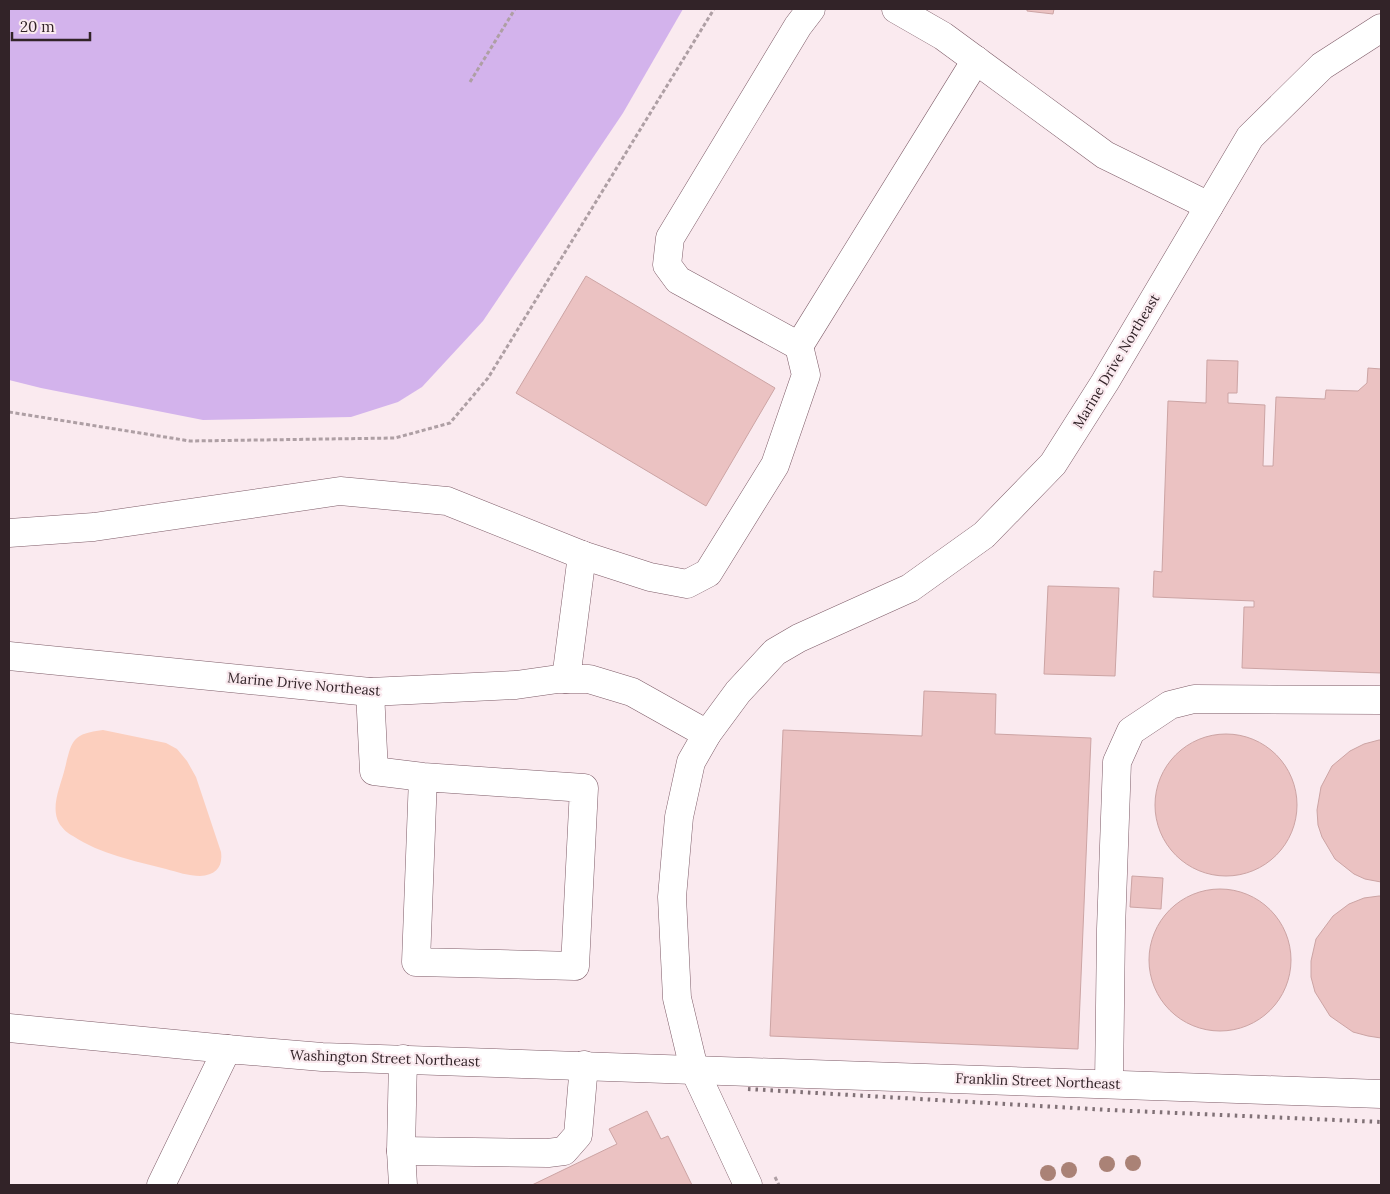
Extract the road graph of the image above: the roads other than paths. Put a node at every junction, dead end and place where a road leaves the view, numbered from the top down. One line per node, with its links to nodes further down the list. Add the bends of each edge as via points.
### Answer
1 (811, 9): 6 (street, via 670,238 667,265 678,280)
2 (896, 9): 4 (street)
3 (1381, 28): 5 (street, Marine Drive Northeast, via 1322,66 1250,137)
4 (976, 60): 5 (street, via 1105,155); 6 (street)
5 (1209, 206): 13 (street, Marine Drive Northeast, via 1053,464 984,535 910,588 775,652 738,692)
6 (799, 346): 8 (street, via 806,375 775,465 708,573 687,584 650,577)
7 (9, 533): 8 (street, via 94,527 340,491 447,501)
8 (582, 555): 10 (street)
9 (9, 656): 11 (street, Marine Drive Northeast)
10 (566, 679): 11 (street, Marine Drive Northeast, via 516,685); 13 (street, Marine Drive Northeast, via 589,680 632,692)
11 (370, 692): 14 (street, via 374,771)
12 (1381, 700): 20 (street, via 1194,699 1170,705 1131,730 1116,762)
13 (707, 734): 19 (street, Marine Drive Northeast, via 691,762 679,818 672,897 677,998)
14 (423, 777): 14 (street, via 584,788 575,966 416,962)
15 (9, 1028): 16 (street, Washington Street Northeast)
16 (227, 1049): 17 (street, Washington Street Northeast, via 322,1057); 23 (street)
17 (403, 1059): 18 (street, Washington Street Northeast); 22 (street)
18 (584, 1065): 19 (street, Washington Street Northeast); 22 (street, via 578,1135 564,1151)
19 (694, 1069): 20 (street, Franklin Street Northeast); 25 (street, Marine Drive Northeast)
20 (1110, 1084): 21 (street, Franklin Street Northeast)
21 (1381, 1094)
22 (401, 1151): 24 (street)
23 (161, 1185)
24 (403, 1185)
25 (748, 1185)

